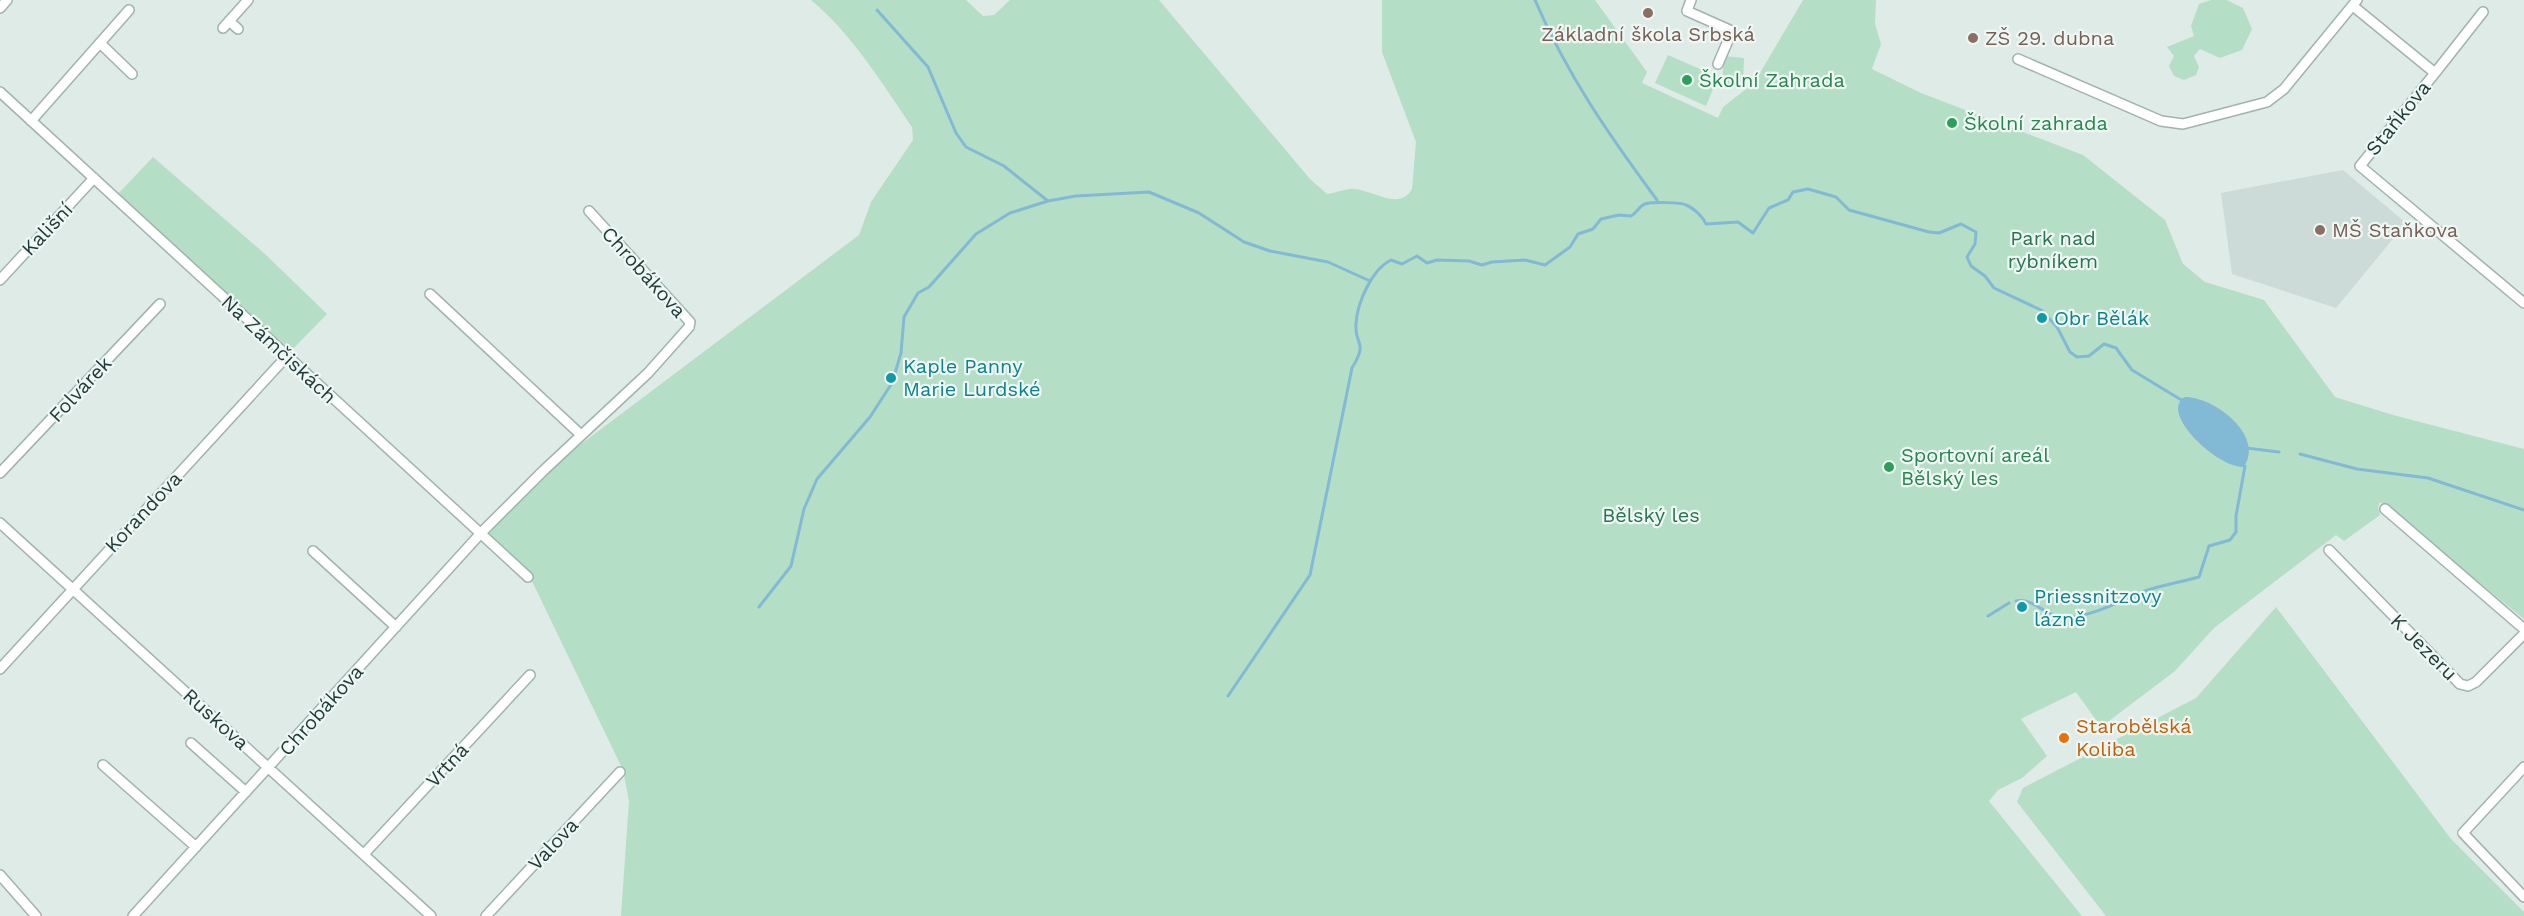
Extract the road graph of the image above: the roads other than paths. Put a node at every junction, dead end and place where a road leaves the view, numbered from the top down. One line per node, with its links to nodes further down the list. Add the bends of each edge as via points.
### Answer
1 (7, 0): 5 (street)
2 (248, 0): 8 (street, via 226,24)
3 (1692, 0): 11 (street, via 1687,11 1732,31)
4 (2355, 3): 10 (street, via 2284,89 2266,102 2183,124 2161,121); 12 (street, Staňkova)
5 (0, 8)
6 (129, 10): 9 (street)
7 (2483, 12): 12 (street, Staňkova)
8 (238, 29)
9 (100, 43): 13 (street); 15 (street)
10 (2018, 59)
11 (1718, 64)
12 (2435, 73): 20 (street, Staňkova, via 2360,166)
13 (132, 74)
14 (0, 92): 15 (street, Na Zámčiskách)
15 (31, 121): 16 (street, Na Zámčiskách)
16 (94, 178): 18 (street, Kališní); 22 (street, Na Zámčiskách)
17 (589, 212): 23 (street, Chrobákova, via 690,322 670,350)
18 (0, 280)
19 (430, 294): 23 (street)
20 (2524, 303)
21 (160, 304): 24 (street, Folvárek)
22 (287, 356): 27 (street, Na Zámčiskách); 31 (street, Korandova)
23 (581, 435): 27 (street, Chrobákova)
24 (0, 473)
25 (2385, 509): 33 (street)
26 (0, 523): 31 (street, Ruskova)
27 (482, 533): 30 (street, Na Zámčiskách); 32 (street, Chrobákova)
28 (2329, 550): 34 (street, K Jezeru, via 2460,684 2476,682)
29 (313, 551): 32 (street)
30 (528, 577)
31 (73, 589): 35 (street, Korandova); 39 (street, Ruskova)
32 (396, 627): 39 (street, Chrobákova)
33 (2524, 629)
34 (2524, 634)
35 (0, 669)
36 (530, 675): 44 (street, Vrtná)
37 (191, 743): 42 (street)
38 (103, 765): 43 (street)
39 (269, 767): 42 (street, Chrobákova); 44 (street, Ruskova)
40 (2524, 767): 46 (street, via 2463,833)
41 (620, 772): 50 (street, Valova)
42 (246, 792): 43 (street, Chrobákova)
43 (196, 847): 48 (street, Chrobákova)
44 (364, 854): 49 (street, Ruskova)
45 (0, 875): 47 (street)
46 (2524, 897)
47 (36, 916)
48 (134, 916)
49 (431, 916)
50 (486, 916)

